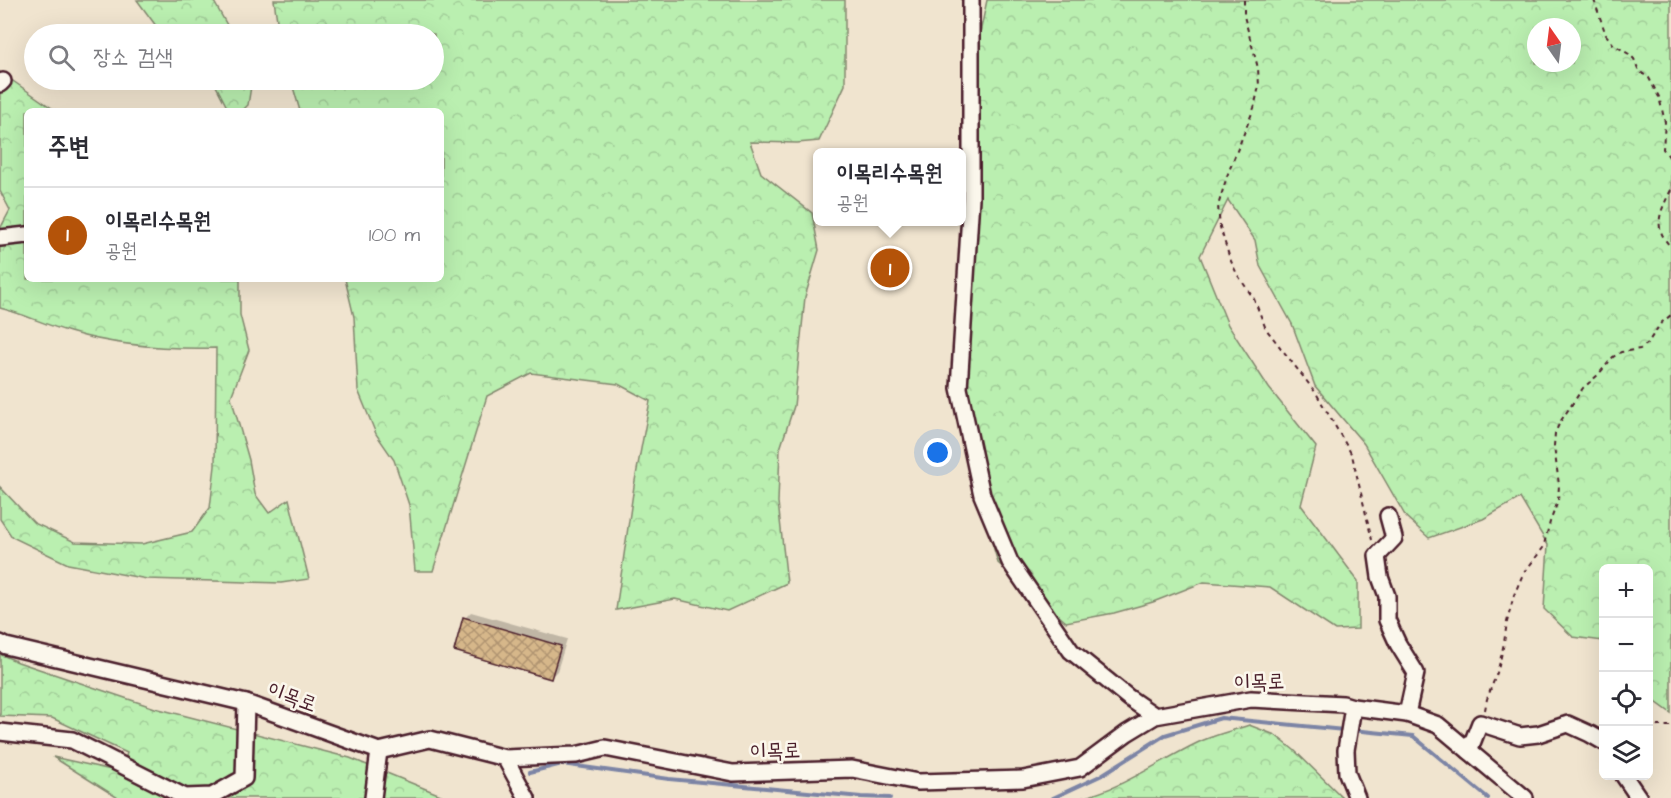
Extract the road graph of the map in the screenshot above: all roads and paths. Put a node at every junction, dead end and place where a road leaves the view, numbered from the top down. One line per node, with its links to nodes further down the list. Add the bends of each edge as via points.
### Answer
1 (971, 0): 16 (street, via 971,198 959,388 982,495 1010,562 1071,651)
2 (1244, 0): 11 (path, via 1259,86 1218,206 1220,227 1230,260 1266,328 1316,393 1352,455)
3 (1594, 0): 4 (path, via 1606,35 1634,59 1659,97 1665,122 1663,149)
4 (1671, 159)
5 (1671, 190): 8 (path, via 1659,223 1660,232)
6 (24, 235): 7 (street)
7 (0, 238)
8 (1671, 247)
9 (1671, 315): 17 (path, via 1647,344 1613,357 1583,388 1560,422 1554,446 1558,501 1543,548 1523,574 1515,595 1498,670)
10 (1388, 516): 11 (street, via 1394,538)
11 (1377, 556): 15 (street, via 1387,596 1387,620 1416,673)
12 (0, 643): 13 (street, 이목로)
13 (246, 703): 20 (street, via 244,778 212,796 184,797 72,740); 22 (street, 이목로)
14 (1353, 707): 15 (street, 이목로); 16 (street, 이목로, via 1251,699); 28 (street, via 1346,750 1347,772)
15 (1407, 714): 23 (street, 이목로, via 1438,725)
16 (1155, 716): 24 (street, 이목로, via 1080,768 1023,779 918,782 852,769 733,773 605,748 576,755)
17 (1480, 723): 21 (street, via 1520,736 1568,724); 23 (street)
18 (1671, 726): 19 (path)
19 (1653, 728)
20 (0, 732)
21 (1599, 739)
22 (379, 751): 24 (street, 이목로, via 430,739); 26 (street)
23 (1469, 751): 29 (street, 이목로)
24 (505, 758): 27 (street)
25 (1627, 780): 30 (street)
26 (373, 798)
27 (528, 798)
28 (1357, 798)
29 (1525, 798)
30 (1639, 798)

